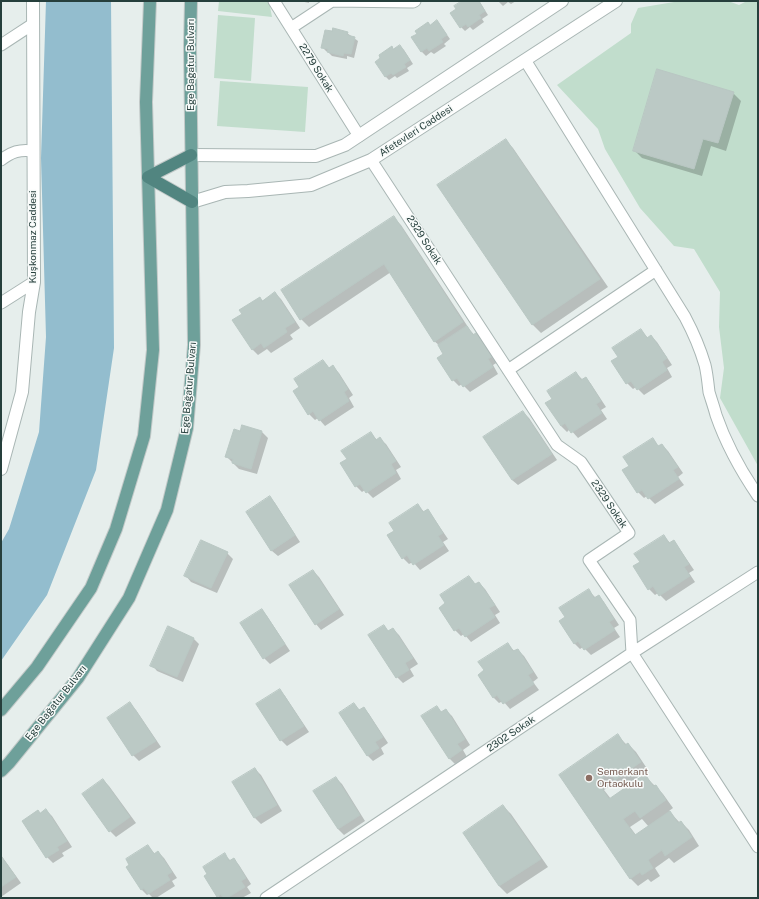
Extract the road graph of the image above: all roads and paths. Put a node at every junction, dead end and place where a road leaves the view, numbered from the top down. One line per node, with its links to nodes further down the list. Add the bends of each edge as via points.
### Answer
1 (33, 1): 9 (street, Kuşkonmaz Caddesi)
2 (150, 1): 18 (main road, via 146,102)
3 (191, 1): 15 (main road, Ege Bağatur Bulvarı)
4 (274, 1): 10 (street, 2279 Sokak)
5 (332, 1): 6 (street); 10 (street)
6 (415, 1)
7 (561, 1): 13 (street)
8 (616, 1): 12 (street, Afetevleri Caddesi)
9 (33, 24): 11 (street); 14 (street, Kuşkonmaz Caddesi)
10 (291, 28): 13 (street, 2279 Sokak)
11 (1, 44)
12 (525, 60): 17 (street, Afetevleri Caddesi); 20 (street)
13 (359, 136): 15 (street, via 345,145 316,156)
14 (33, 151): 16 (street, via 17,151); 21 (street, Kuşkonmaz Caddesi)
15 (191, 154): 18 (highway); 19 (main road, Ege Bağatur Bulvarı)
16 (1, 160)
17 (371, 160): 19 (street, Afetevleri Caddesi, via 311,185 225,192); 23 (street, 2329 Sokak)
18 (148, 177): 19 (highway); 29 (main road, via 153,350 144,436 116,529 91,588 37,667)
19 (192, 202): 30 (main road, Ege Bağatur Bulvarı, via 194,345 187,428 167,510 129,598 78,678)
20 (656, 270): 23 (street); 26 (street, via 694,333 705,364 716,415 725,438)
21 (34, 282): 22 (street); 24 (street, Kuşkonmaz Caddesi, via 22,392)
22 (1, 303)
23 (508, 370): 28 (street, 2329 Sokak, via 557,445 581,462 629,533 590,560 630,620)
24 (4, 440): 25 (street, Kuşkonmaz Caddesi)
25 (1, 469)
26 (758, 496)
27 (758, 572): 28 (street, 2302 Sokak)
28 (632, 653): 31 (street, 2329 Sokak); 32 (street, 2302 Sokak)
29 (1, 710)
30 (1, 771)
31 (758, 847)
32 (266, 898)

